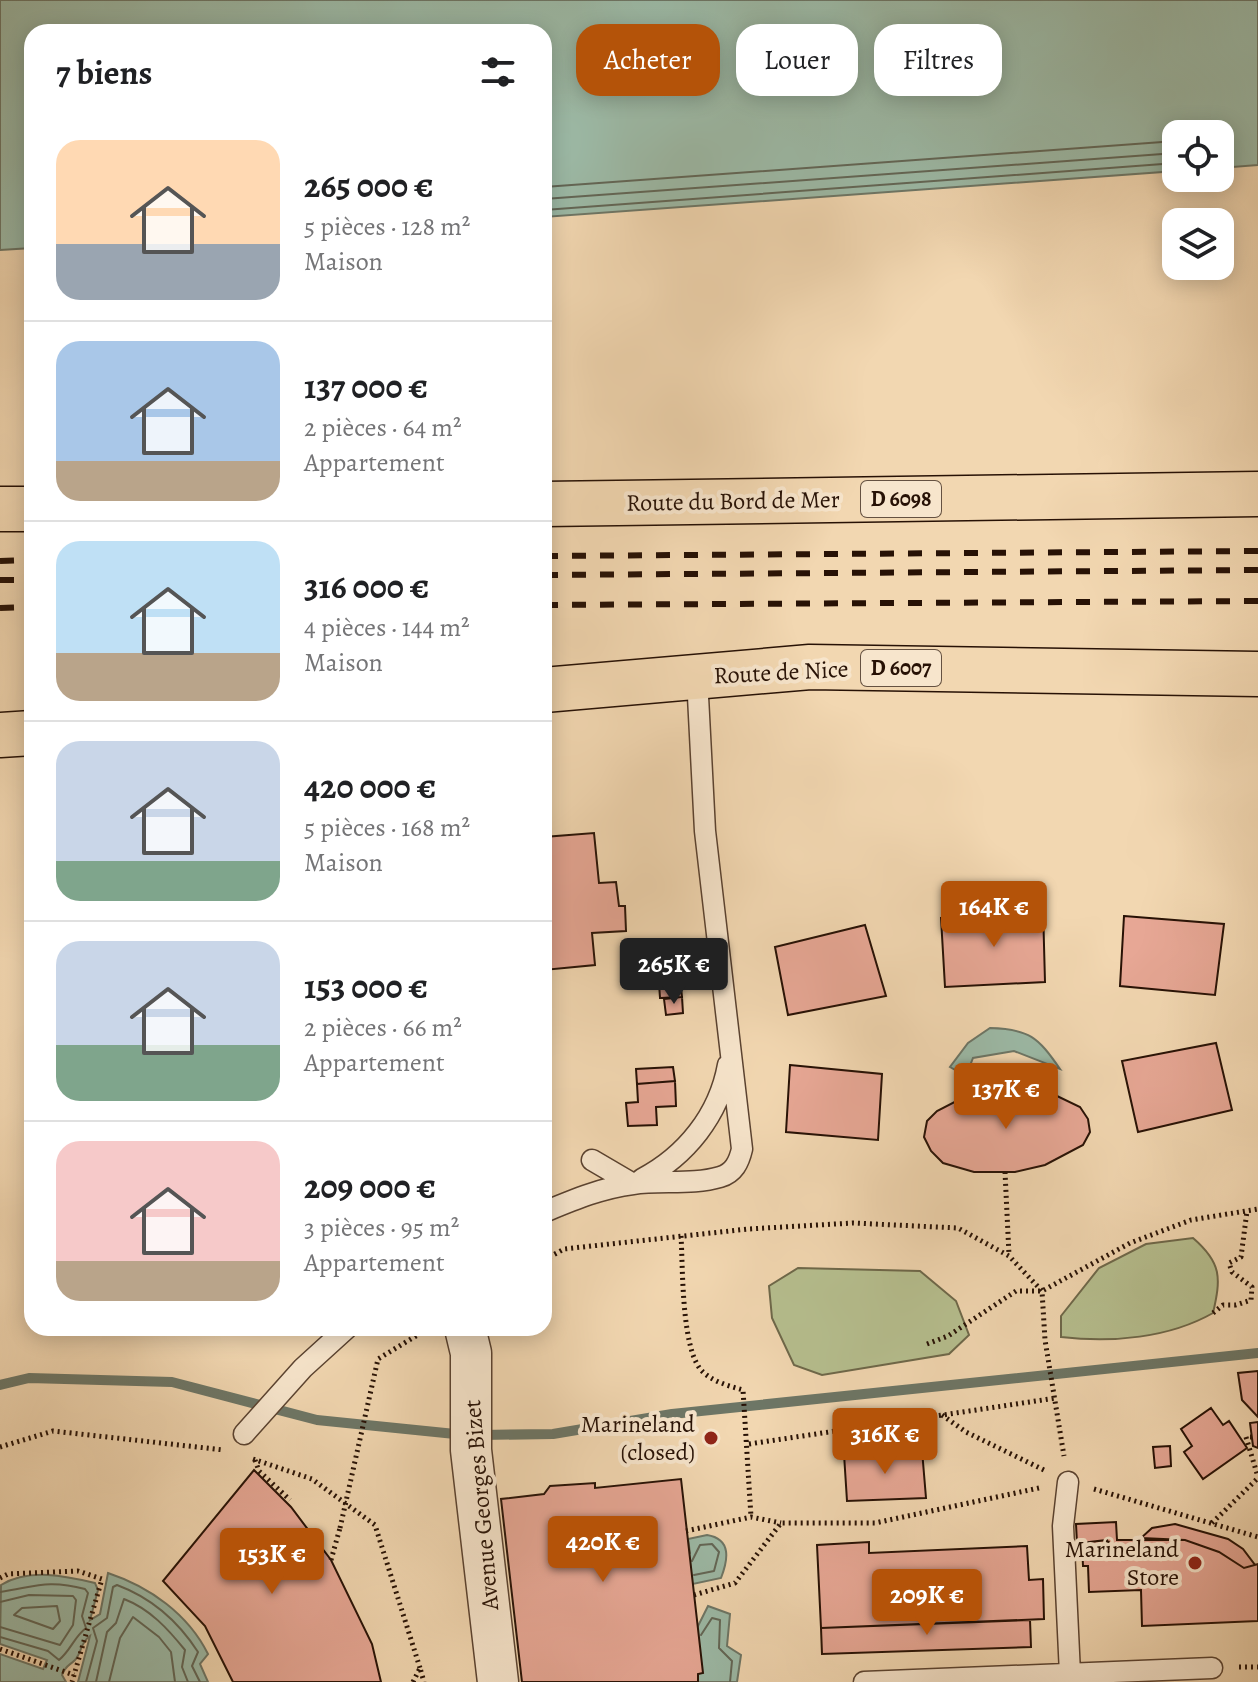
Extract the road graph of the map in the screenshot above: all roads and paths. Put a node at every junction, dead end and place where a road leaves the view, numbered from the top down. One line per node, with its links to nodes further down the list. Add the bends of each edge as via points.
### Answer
1 (1258, 494): 2 (main road, Route du Bord de Mer / D 6098)
2 (552, 504)
3 (0, 509): 4 (main road)
4 (24, 509)
5 (1258, 674): 6 (main road, Route de Nice / D 6007, via 810,667)
6 (697, 677): 7 (main road, Route de Nice / D 6007); 10 (lane, via 705,831)
7 (552, 689)
8 (24, 734): 9 (main road)
9 (0, 735)
10 (730, 1054): 13 (lane, via 714,1107 693,1141 669,1165); 13 (lane, via 742,1149 735,1168 720,1177)
11 (592, 1160): 13 (lane)
12 (1005, 1172): 19 (path)
13 (633, 1184): 14 (lane, via 591,1192)
14 (552, 1209)
15 (1258, 1209): 16 (path)
16 (1247, 1211): 20 (path, via 1191,1220 1130,1243); 21 (path, via 1241,1257 1229,1263 1232,1272 1252,1287 1251,1300 1223,1305)
17 (681, 1236): 18 (path, via 564,1249); 19 (path, via 853,1223 958,1228); 30 (path, via 689,1340 700,1370 743,1390)
18 (552, 1256)
19 (1009, 1256): 20 (path)
20 (1042, 1291): 25 (path, via 1016,1291); 26 (path)
21 (1213, 1313)
22 (334, 1336): 28 (lane)
23 (416, 1336): 43 (path, bridge, via 378,1359)
24 (467, 1336): 53 (street, Avenue Georges Bizet, via 471,1450)
25 (927, 1344)
26 (1056, 1398): 27 (path); 36 (path)
27 (942, 1415): 30 (path); 36 (path)
28 (248, 1430)
29 (1252, 1437): 35 (path, via 1246,1437)
30 (749, 1444): 38 (path)
31 (0, 1447): 32 (path, via 53,1431)
32 (227, 1451)
33 (241, 1455): 34 (path)
34 (255, 1460): 37 (path, via 259,1471); 47 (path, via 312,1479 375,1525)
35 (1258, 1477): 40 (path)
36 (1068, 1482): 39 (path, via 875,1523); 40 (path); 49 (lane, via 1063,1526)
37 (290, 1500)
38 (751, 1517): 39 (path); 41 (path)
39 (781, 1523): 45 (path, via 735,1583)
40 (1212, 1523): 42 (path)
41 (686, 1531)
42 (1258, 1537)
43 (331, 1560)
44 (0, 1578): 50 (path, via 78,1571 102,1579)
45 (694, 1595)
46 (0, 1649): 50 (path)
47 (420, 1668): 51 (path); 52 (path)
48 (1212, 1668): 49 (lane)
49 (1070, 1674): 54 (lane)
50 (73, 1678)
51 (413, 1682)
52 (424, 1682)
53 (498, 1682)
54 (864, 1682)

